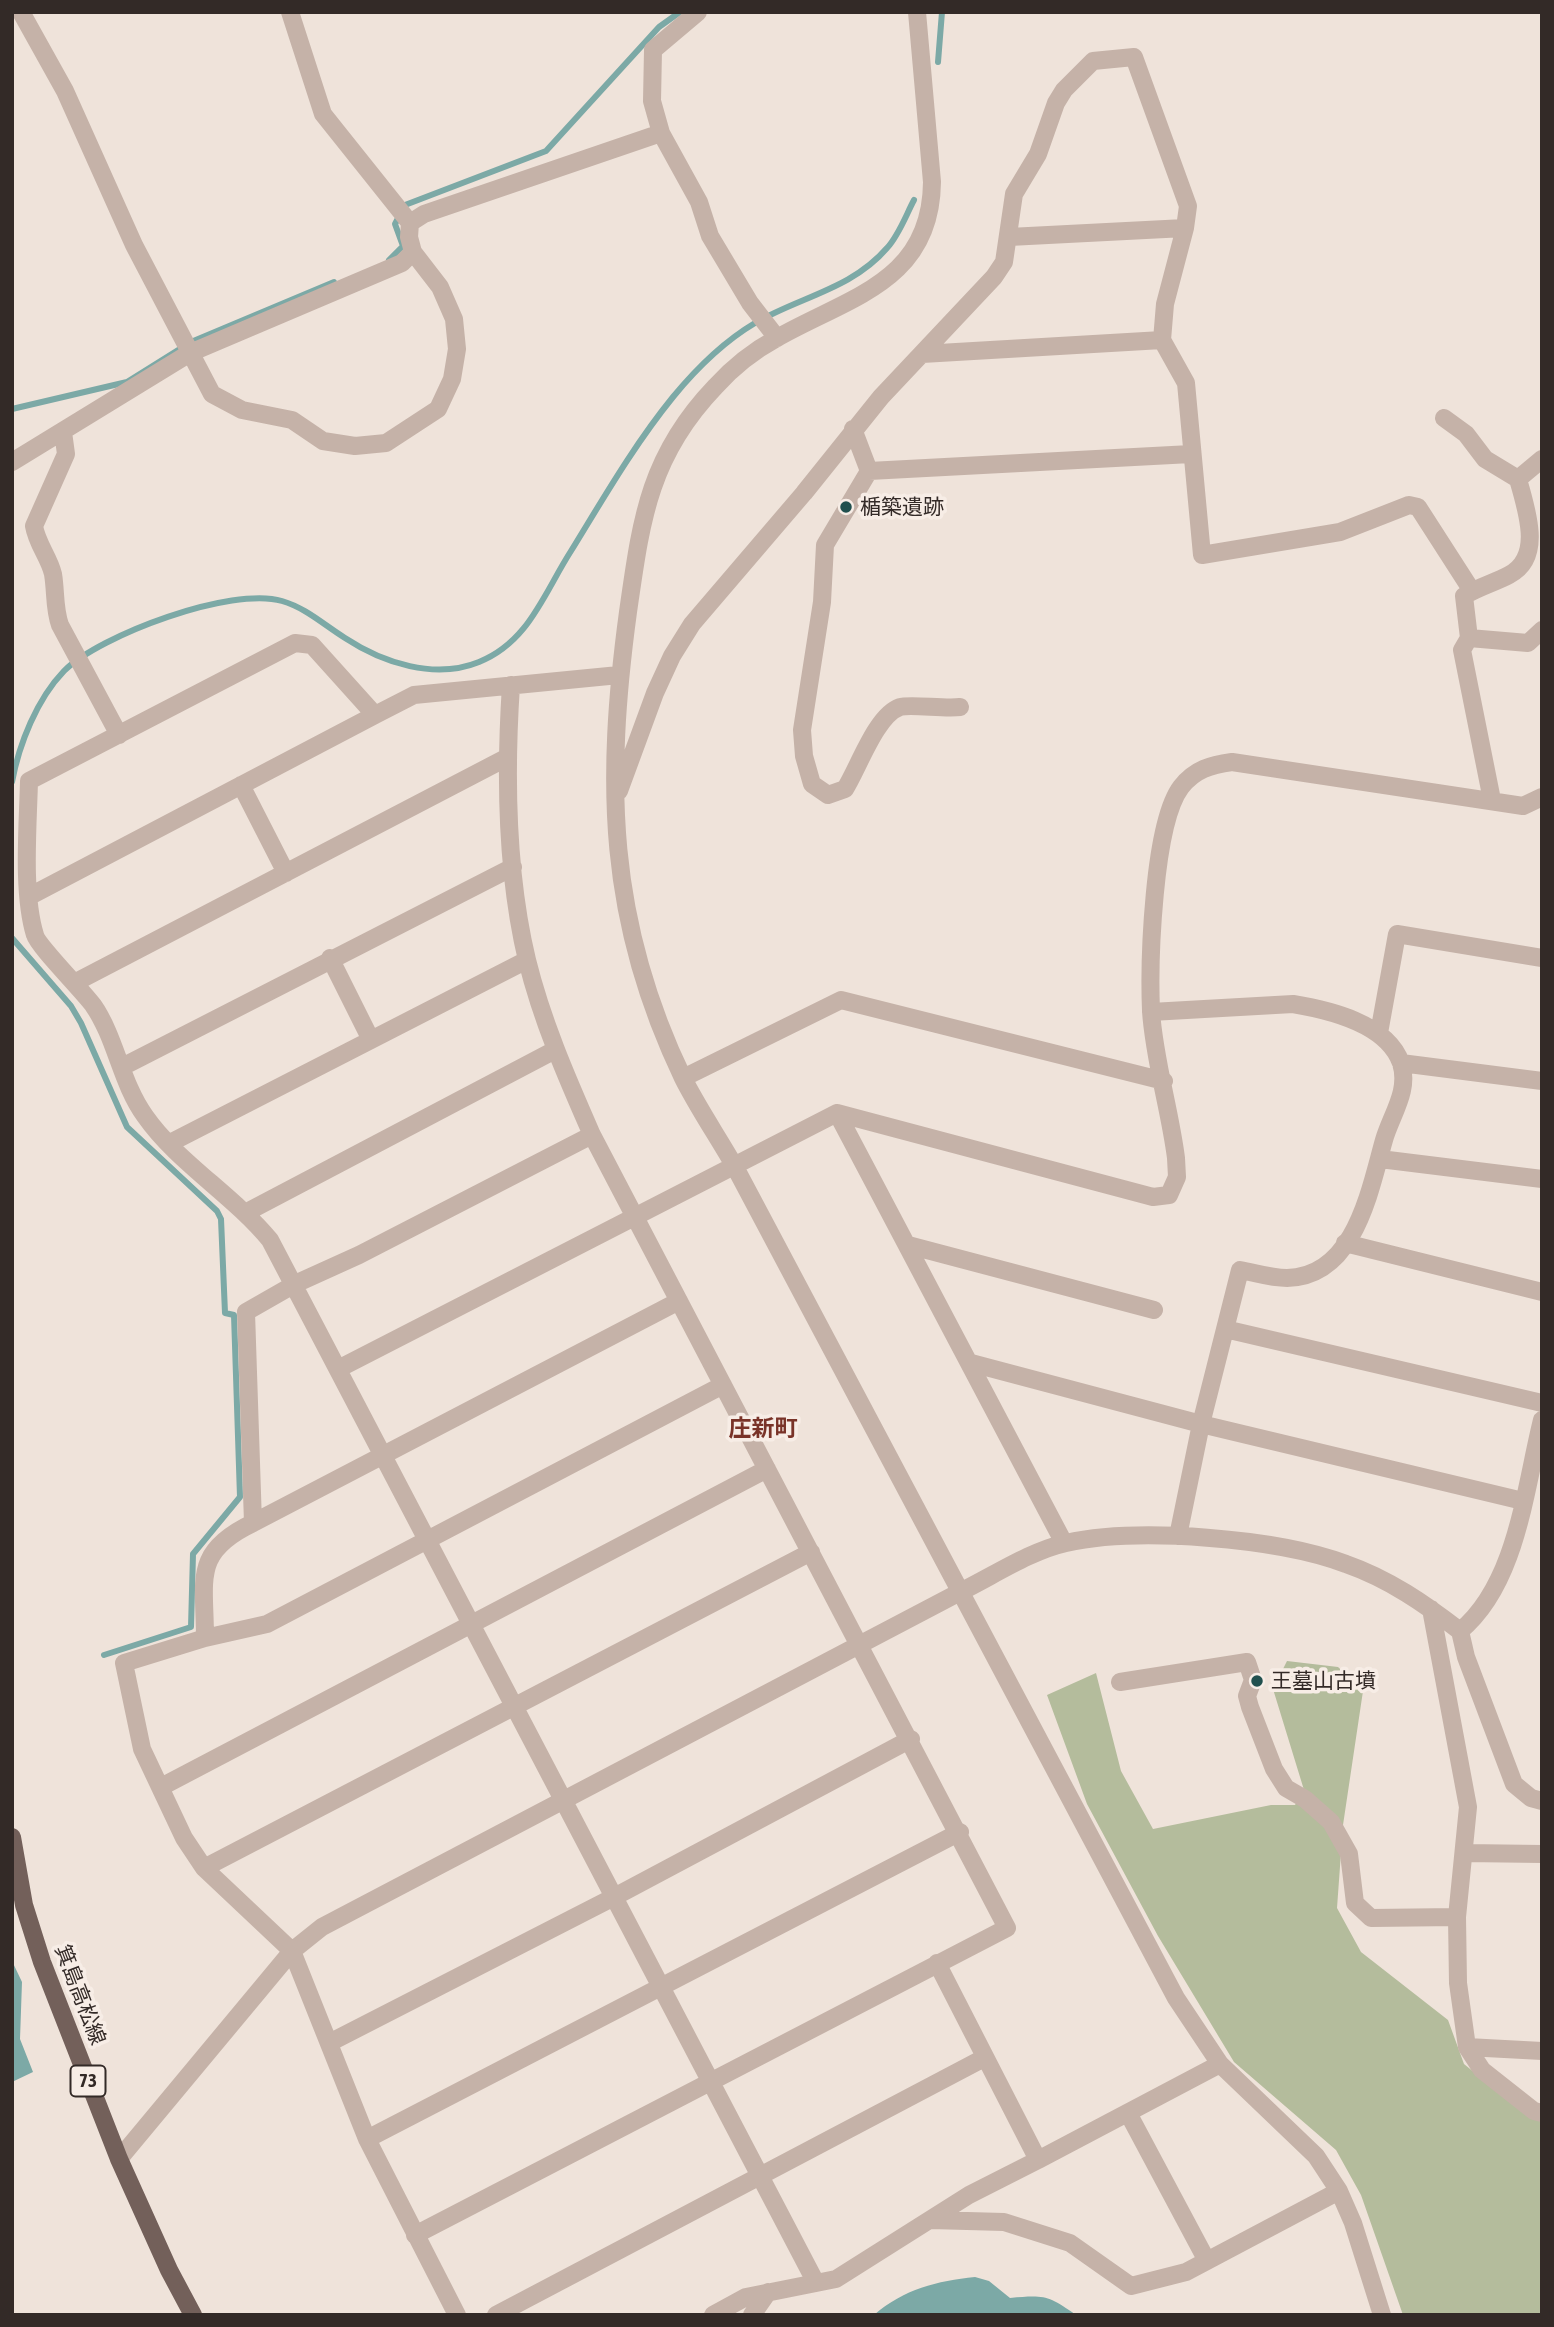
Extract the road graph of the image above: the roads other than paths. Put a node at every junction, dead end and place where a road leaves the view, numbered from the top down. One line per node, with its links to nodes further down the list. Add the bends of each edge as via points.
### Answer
1 (22, 12): 12 (street, via 65,91 134,245)
2 (290, 12): 6 (street, via 323,114)
3 (698, 12): 5 (street, via 653,50 652,101)
4 (917, 12): 10 (street, via 932,182 927,224 908,256 881,284)
5 (662, 133): 6 (street, via 424,214); 10 (street, via 699,202 710,236)
6 (403, 216): 9 (street)
7 (1185, 228): 8 (street); 8 (street, via 1188,206 1134,57 1093,61 1064,90 1038,154 1014,194); 11 (street, via 1165,304)
8 (1009, 237): 13 (street, via 994,277)
9 (414, 252): 12 (street, via 402,263); 12 (street, via 440,287 454,319 457,349 452,379 438,409 386,443 323,442 292,420 242,410 212,394)
10 (777, 338): 25 (street, via 716,385 664,458 643,513)
11 (1162, 340): 13 (street); 17 (street, via 1186,383)
12 (187, 347): 16 (street)
13 (922, 354): 15 (street)
14 (1444, 418): 21 (street, via 1466,434 1485,459)
15 (853, 429): 20 (street); 34 (street, via 804,494 719,590 671,656)
16 (63, 432): 19 (street); 29 (street, via 66,454 34,526 53,572 54,609)
17 (1191, 454): 20 (street); 22 (street, via 1202,555 1340,532 1409,506 1418,507)
18 (1542, 459): 21 (street)
19 (12, 461)
20 (869, 471): 27 (street, via 825,545 822,602 802,730 813,785 828,794 845,789 885,716 901,707)
21 (1518, 479): 22 (street, via 1529,555 1521,568)
22 (1472, 591): 24 (street, via 1464,596)
23 (1542, 630): 24 (street, via 1528,643)
24 (1469, 638): 33 (street, via 1462,650 1463,664)
25 (619, 675): 26 (street); 34 (street)
26 (511, 685): 28 (street, via 414,695); 30 (street)
27 (960, 708)
28 (375, 715): 29 (street, via 312,645 295,643); 31 (street)
29 (120, 735): 37 (street, via 29,781)
30 (506, 758): 35 (street); 36 (street)
31 (241, 785): 36 (street); 37 (street)
32 (1542, 797): 33 (street, via 1522,806)
33 (1492, 800): 42 (street, via 1232,762 1194,773 1171,804 1160,849)
34 (613, 808): 48 (street, via 626,911 648,992)
35 (513, 867): 38 (street); 40 (street)
36 (286, 873): 41 (street)
37 (30, 896): 41 (street, via 35,937)
38 (330, 958): 44 (street); 47 (street)
39 (1542, 958): 43 (street, via 1397,934)
40 (527, 960): 44 (street); 45 (street)
41 (76, 982): 47 (street, via 101,1016)
42 (1152, 1012): 43 (street, via 1293,1004); 49 (street)
43 (1379, 1033): 46 (street)
44 (371, 1040): 53 (street)
45 (555, 1050): 52 (street); 57 (street)
46 (1401, 1063): 50 (street); 54 (street, via 1401,1100)
47 (122, 1067): 53 (street, via 144,1115)
48 (683, 1078): 49 (street, via 841,1000); 55 (street)
49 (1164, 1081): 51 (street, via 1177,1158 1177,1177 1169,1195 1153,1196)
50 (1542, 1081)
51 (837, 1113): 55 (street); 60 (street)
52 (592, 1135): 58 (street); 61 (street)
53 (170, 1143): 57 (street)
54 (1380, 1159): 56 (street); 59 (street, via 1361,1219)
55 (735, 1167): 58 (street); 80 (street)
56 (1542, 1179)
57 (247, 1212): 61 (street, via 270,1240)
58 (637, 1217): 63 (street); 67 (street)
59 (1345, 1243): 62 (street); 65 (street, via 1332,1260 1310,1274 1289,1278 1240,1270)
60 (908, 1245): 64 (street); 66 (street)
61 (295, 1284): 67 (street); 75 (street, via 246,1312)
62 (1542, 1292)
63 (679, 1301): 68 (street); 72 (street)
64 (1154, 1310)
65 (1224, 1329): 69 (street); 71 (street)
66 (971, 1363): 71 (street); 78 (street)
67 (338, 1368): 72 (street)
68 (723, 1385): 73 (street); 77 (street)
69 (1542, 1403)
70 (1542, 1420): 74 (street)
71 (1201, 1424): 74 (street); 76 (street)
72 (383, 1455): 75 (street); 77 (street)
73 (767, 1469): 79 (street); 82 (street)
74 (1522, 1501): 83 (street, via 1497,1586 1475,1619)
75 (253, 1523): 84 (street, via 226,1536 206,1563)
76 (1178, 1535): 78 (street, via 1116,1536); 81 (street, via 1343,1563 1393,1585)
77 (428, 1541): 82 (street); 84 (street, via 267,1624)
78 (1063, 1544): 80 (street)
79 (811, 1552): 85 (street); 87 (street)
80 (960, 1592): 85 (street); 107 (street, via 1176,1998)
81 (1431, 1609): 83 (street); 94 (street, via 1466,1795)
82 (471, 1624): 87 (street); 89 (street)
83 (1460, 1632): 91 (street, via 1514,1784)
84 (205, 1638): 89 (street, via 124,1663 142,1749)
85 (859, 1644): 88 (street); 90 (street)
86 (1120, 1682): 99 (street, via 1247,1662 1253,1680 1247,1696 1274,1769 1286,1788 1331,1822 1349,1854 1355,1903 1371,1918)
87 (513, 1707): 90 (street); 96 (street)
88 (911, 1740): 92 (street); 97 (street)
89 (161, 1787): 96 (street, via 184,1838)
90 (561, 1799): 97 (street); 100 (street, via 322,1927)
91 (1542, 1801)
92 (960, 1832): 101 (street, via 1007,1928); 102 (street)
93 (12, 1837): 98 (main road, 箕島高松線 / 73)
94 (1465, 1853): 95 (street); 99 (street)
95 (1542, 1854)
96 (204, 1868): 100 (street)
97 (616, 1896): 102 (street); 103 (street)
98 (18, 1907): 112 (main road, 箕島高松線 / 73)
99 (1457, 1917): 104 (street, via 1458,1983)
100 (292, 1951): 103 (street); 112 (street)
101 (937, 1964): 106 (street); 108 (street)
102 (662, 1986): 108 (street); 111 (street)
103 (329, 2043): 111 (street)
104 (1467, 2047): 105 (street); 110 (street, via 1482,2070 1534,2112)
105 (1542, 2051)
106 (984, 2058): 113 (street); 114 (street)
107 (1220, 2064): 109 (street); 115 (street, via 1316,2156)
108 (709, 2081): 114 (street); 117 (street)
109 (1128, 2113): 113 (street); 118 (street)
110 (1542, 2113)
111 (367, 2139): 117 (street)
112 (119, 2159): 121 (main road, 箕島高松線 / 73)
113 (1038, 2160): 116 (street)
114 (759, 2176): 119 (street); 123 (street)
115 (1339, 2191): 118 (street); 126 (street)
116 (930, 2220): 118 (street, via 1004,2222 1070,2243 1131,2286 1186,2272); 119 (street, via 836,2279)
117 (415, 2235): 122 (street)
118 (1207, 2261)
119 (815, 2281): 120 (street)
120 (768, 2292): 124 (street, via 746,2297); 125 (street)
121 (193, 2315)
122 (457, 2315)
123 (496, 2315)
124 (713, 2315)
125 (752, 2315)
126 (1382, 2315)

